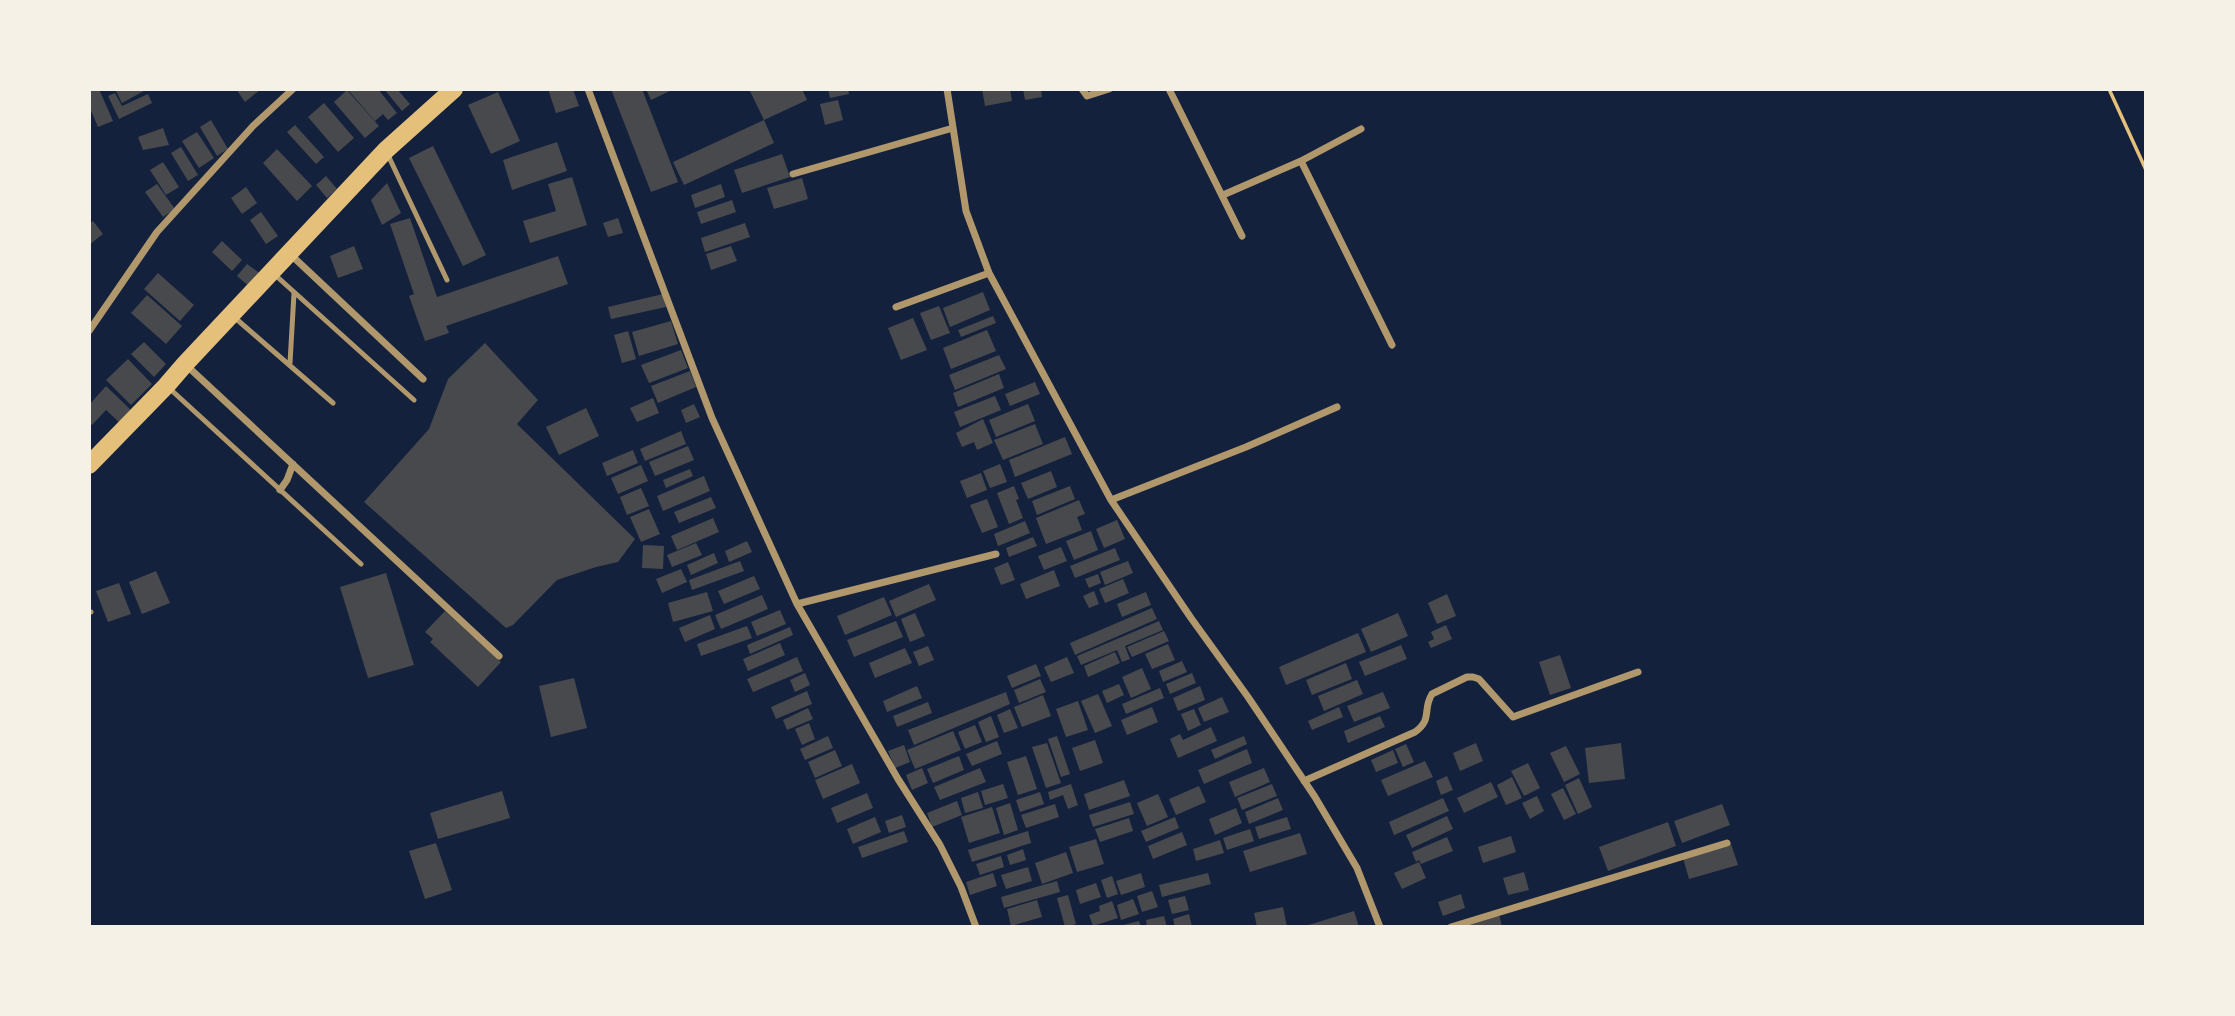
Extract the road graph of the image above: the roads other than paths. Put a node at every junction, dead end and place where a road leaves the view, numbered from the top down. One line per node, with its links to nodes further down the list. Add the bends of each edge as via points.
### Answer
1 (293, 89): 22 (street, via 157,232)
2 (454, 89): 10 (main road)
3 (588, 89): 36 (street, via 712,418)
4 (947, 89): 8 (street)
5 (1082, 89): 6 (street, via 1087,96)
6 (1109, 89)
7 (1169, 89): 13 (street)
8 (953, 128): 12 (street); 17 (street, via 966,211)
9 (1361, 129): 11 (street)
10 (386, 150): 15 (main road); 18 (lane)
11 (1301, 161): 13 (street); 23 (street)
12 (793, 174)
13 (1223, 195): 14 (street)
14 (1241, 236)
15 (289, 254): 16 (main road); 26 (street)
16 (272, 271): 19 (lane); 21 (main road)
17 (989, 273): 20 (street); 33 (street)
18 (447, 280)
19 (295, 293): 24 (lane); 27 (lane)
20 (896, 307)
21 (231, 315): 24 (lane); 25 (main road)
22 (89, 331)
23 (1392, 345)
24 (290, 364): 28 (lane)
25 (176, 374): 30 (main road); 31 (street); 32 (lane)
26 (422, 379)
27 (414, 400)
28 (333, 403)
29 (1336, 407): 33 (street)
30 (89, 465)
31 (292, 466): 32 (street); 37 (street)
32 (280, 489): 35 (lane)
33 (1111, 500): 39 (street)
34 (996, 554): 36 (street)
35 (361, 564)
36 (797, 604): 41 (street, via 940,845)
37 (499, 656)
38 (1638, 672): 39 (street, via 1513,718 1479,679 1467,677 1432,694 1423,727)
39 (1304, 781): 42 (street, via 1357,868)
40 (1727, 843): 43 (street)
41 (976, 927)
42 (1380, 927)
43 (1451, 927)

